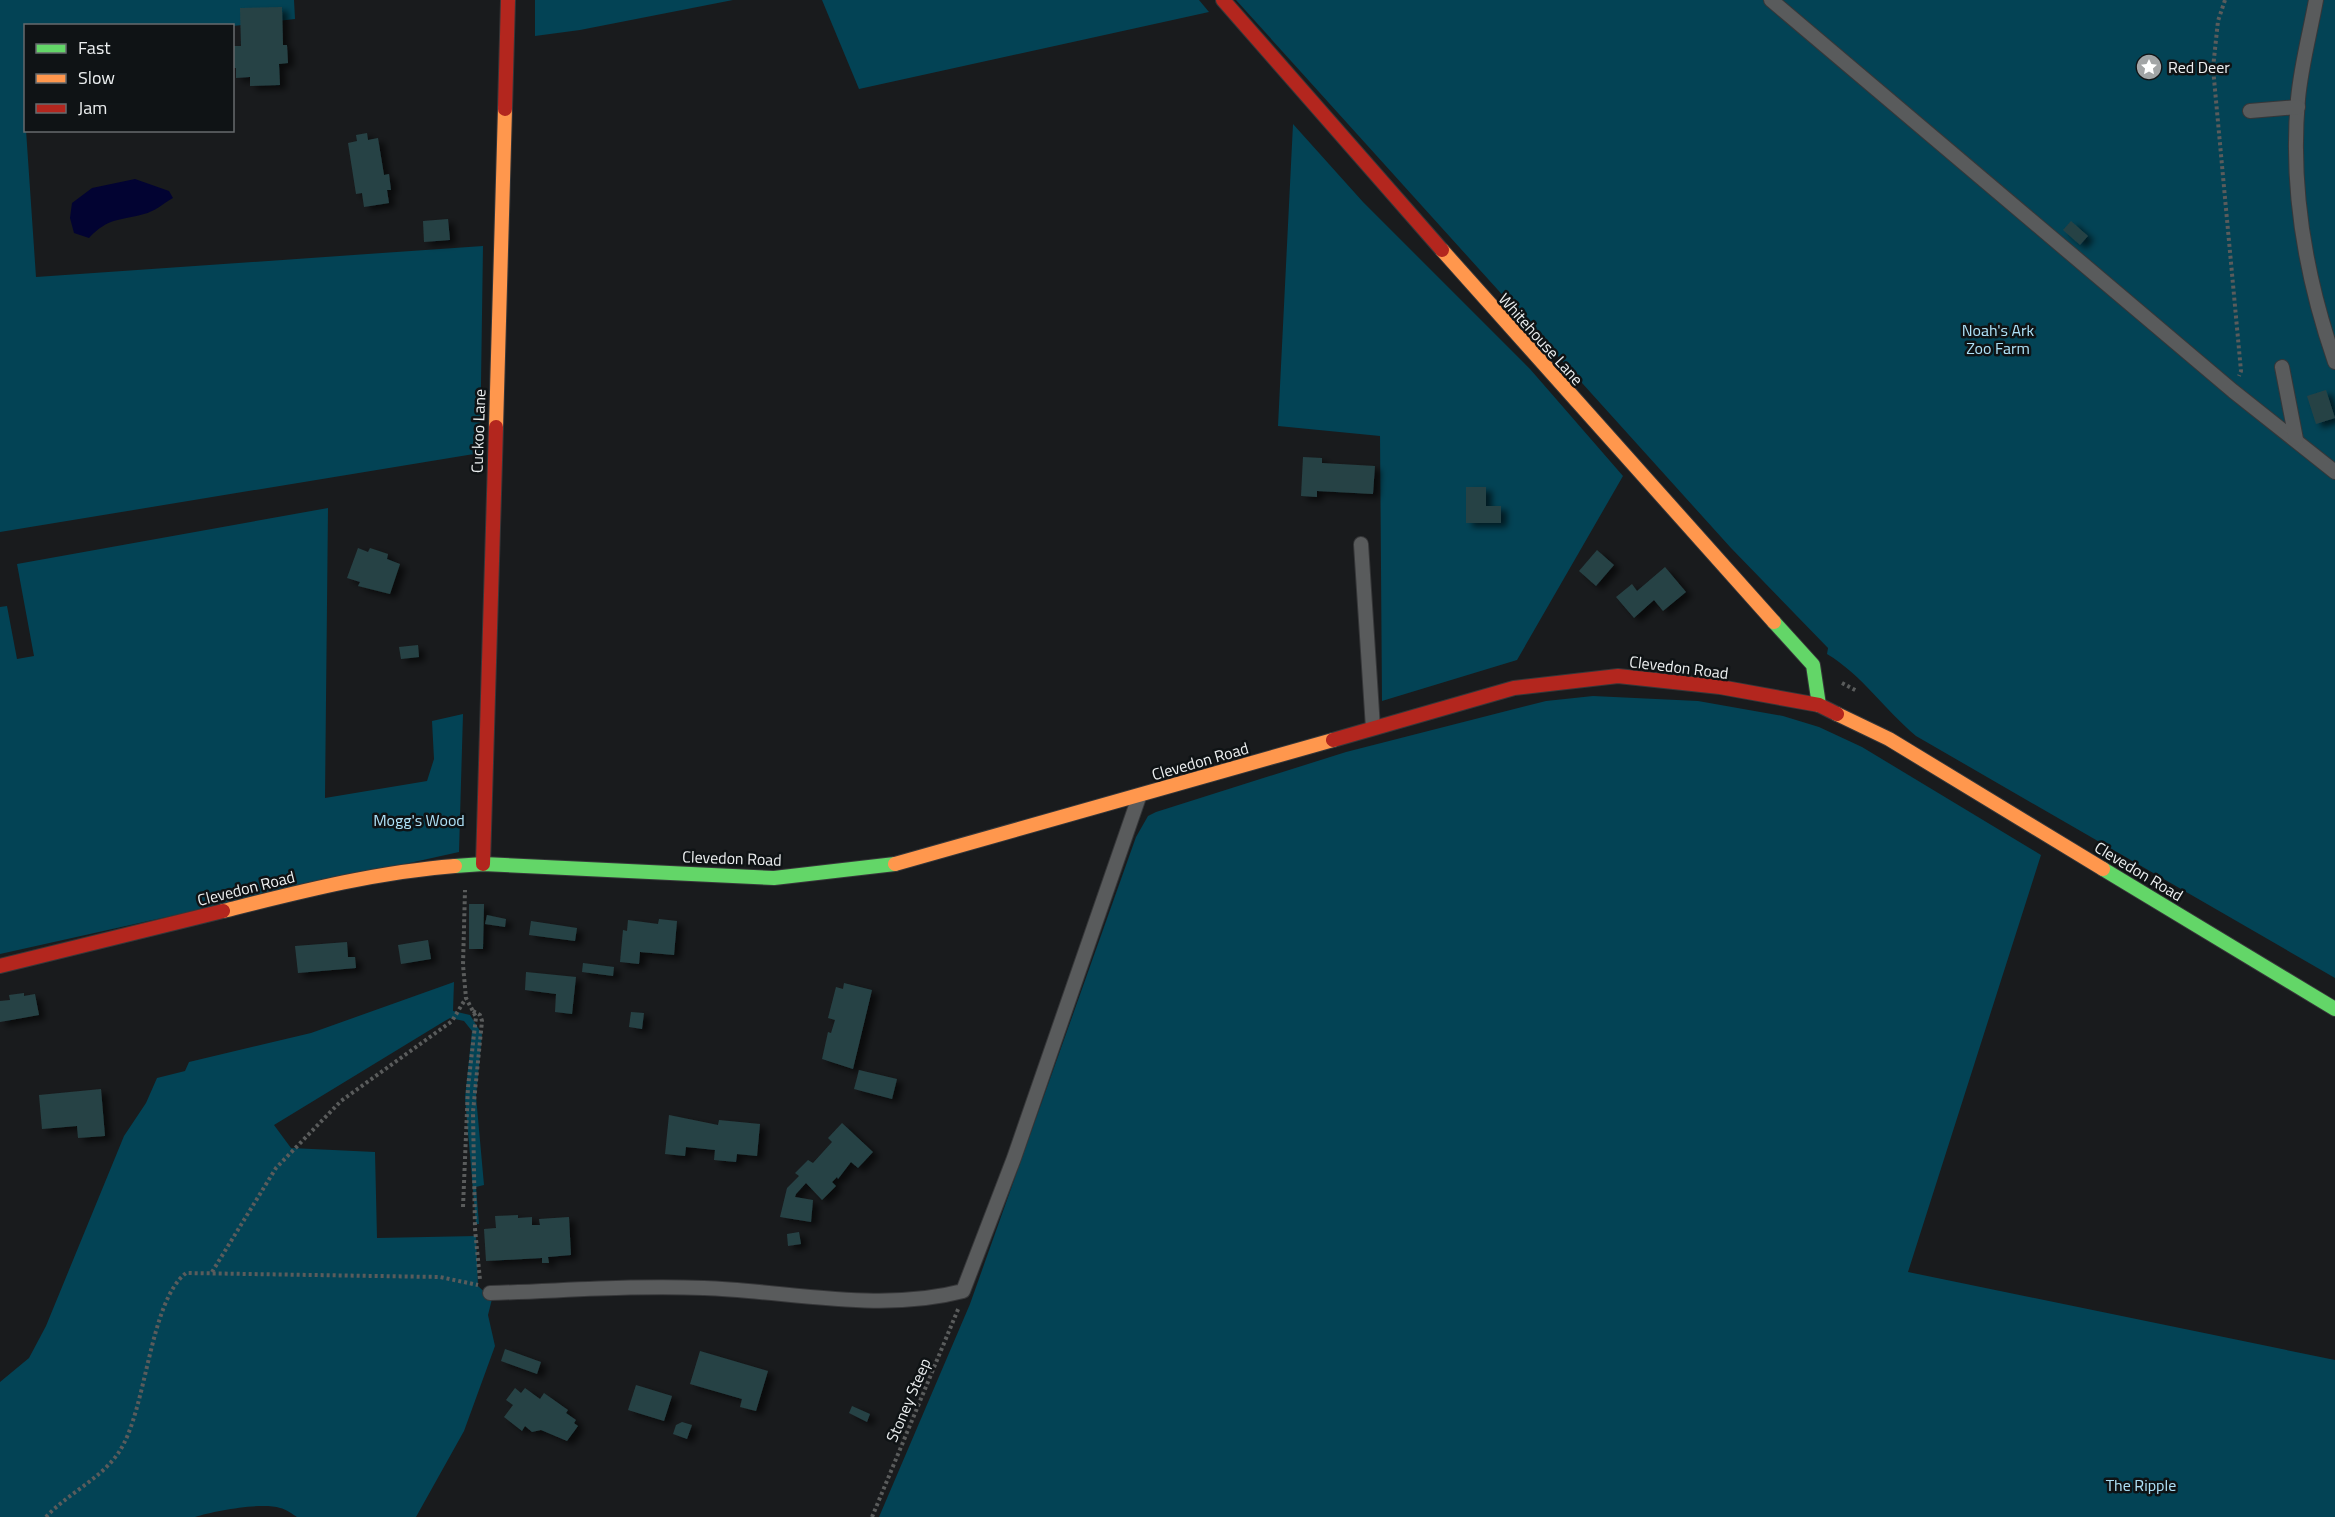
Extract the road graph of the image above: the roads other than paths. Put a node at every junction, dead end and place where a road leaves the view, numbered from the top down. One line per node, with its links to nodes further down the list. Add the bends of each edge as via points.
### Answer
1 (508, 0): 15 (main road, Cuckoo Lane)
2 (1223, 0): 12 (main road, Whitehouse Lane, via 1542,365 1813,665)
3 (1771, 0): 9 (lane, via 2233,391)
4 (2316, 0): 5 (lane)
5 (2298, 107): 6 (lane); 7 (lane, via 2296,158 2304,243)
6 (2250, 111)
7 (2335, 362)
8 (2282, 367): 9 (lane)
9 (2296, 439): 10 (lane)
10 (2335, 472)
11 (1361, 544): 13 (lane)
12 (1819, 705): 13 (main road, Clevedon Road, via 1720,687 1618,676 1514,688); 17 (main road, Clevedon Road, via 1889,739)
13 (1373, 728): 14 (main road, Clevedon Road)
14 (1140, 795): 15 (main road, Clevedon Road, via 886,867 774,878); 18 (lane, via 1014,1158 963,1291 934,1298 891,1300 704,1288)
15 (483, 864): 16 (main road, Clevedon Road, via 412,869 321,887)
16 (0, 966)
17 (2335, 1009)
18 (490, 1293)

